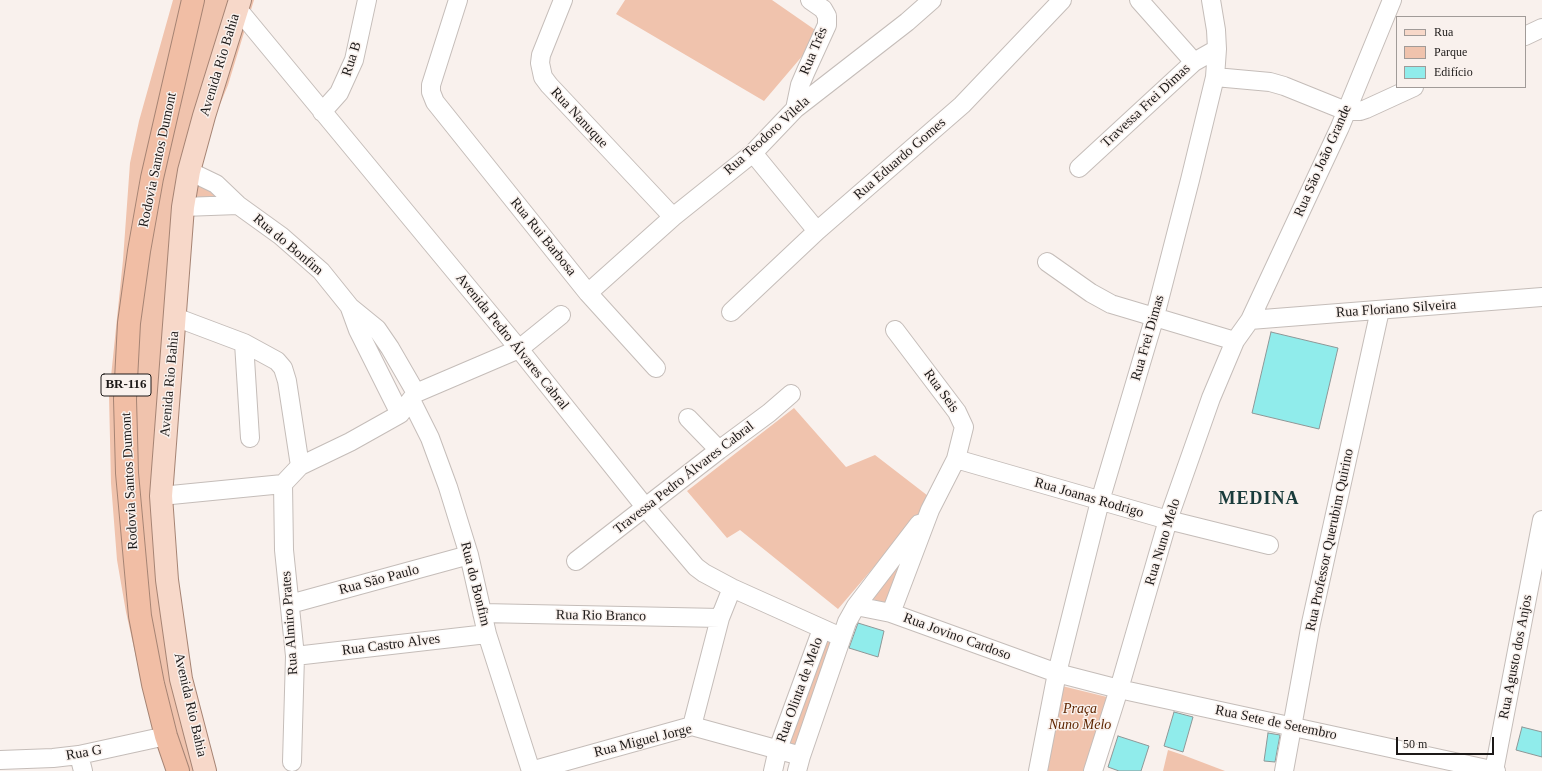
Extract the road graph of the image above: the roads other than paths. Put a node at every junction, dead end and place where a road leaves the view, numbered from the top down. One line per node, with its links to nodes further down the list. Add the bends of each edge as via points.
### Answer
1 (193, 0): 75 (highway, Rodovia Santos Dumont / BR-116, via 152,178 139,252 129,323 126,400 128,473 140,616)
2 (367, 0): 20 (street, Rua B, via 354,60 339,94)
3 (458, 0): 29 (street, Rua Rui Barbosa, via 431,85 435,102)
4 (563, 0): 26 (street, Rua Nanuque, via 541,55 543,77)
5 (810, 0): 18 (street, Rua Três, via 824,9 827,25 800,85)
6 (932, 0): 18 (street, Rua Teodoro Vilela)
7 (1062, 0): 27 (street, Rua Eduardo Gomes, via 962,104)
8 (1139, 0): 15 (street)
9 (1211, 0): 14 (street, Rua Frei Dimas)
10 (1392, 0): 19 (street, Rua São João Grande)
11 (239, 4): 20 (street, Avenida Pedro Álvares Cabral); 23 (main road, Avenida Rio Bahia)
12 (1542, 28): 13 (street)
13 (1526, 36)
14 (1217, 49): 15 (street, Travessa Frei Dimas); 16 (street, Rua Frei Dimas)
15 (1194, 62): 22 (street, Travessa Frei Dimas)
16 (1215, 77): 19 (street, via 1270,82); 35 (street, Rua Frei Dimas)
17 (1412, 88): 19 (street, via 1366,109)
18 (795, 109): 21 (street, Rua Teodoro Vilela)
19 (1346, 111): 37 (street, Rua São João Grande)
20 (322, 112): 41 (street, Avenida Pedro Álvares Cabral)
21 (753, 153): 26 (street, Rua Teodoro Vilela); 27 (street)
22 (1079, 168)
23 (189, 171): 24 (street, Rua do Bonfim, via 216,184); 25 (main road, Avenida Rio Bahia)
24 (238, 205): 25 (street, Rua do Bonfim); 31 (street, Rua do Bonfim, via 281,236 321,271)
25 (183, 207): 36 (main road, Avenida Rio Bahia)
26 (673, 217): 29 (street, Rua Teodoro Vilela)
27 (817, 232): 33 (street, Rua Eduardo Gomes)
28 (1047, 262): 35 (street, via 1111,304)
29 (588, 293): 42 (street, Rua Rui Barbosa)
30 (1542, 297): 32 (street, Rua Floriano Silveira)
31 (350, 307): 44 (street, Rua do Bonfim, via 377,329 390,348); 45 (street, Rua do Bonfim, via 358,330)
32 (1380, 310): 37 (street, Rua Floriano Silveira); 74 (street, Rua Professor Querubim Quirino, via 1312,623)
33 (731, 312)
34 (561, 315): 41 (street)
35 (1155, 316): 39 (street); 53 (street, Rua Frei Dimas)
36 (175, 317): 40 (street); 52 (main road, Avenida Rio Bahia)
37 (1250, 320): 39 (street, Rua Nuno Melo)
38 (895, 330): 49 (street, Rua Seis, via 961,419 964,427)
39 (1235, 341): 56 (street, Rua Nuno Melo, via 1211,398)
40 (244, 343): 47 (street); 50 (street, via 277,361 283,368)
41 (519, 349): 44 (street); 54 (street, Avenida Pedro Álvares Cabral)
42 (656, 368)
43 (791, 394): 48 (street, Travessa Pedro Álvares Cabral)
44 (413, 396): 45 (street); 59 (street, Rua do Bonfim, via 448,487)
45 (400, 414): 50 (street)
46 (688, 418): 48 (street)
47 (250, 438)
48 (719, 450): 54 (street, Travessa Pedro Álvares Cabral)
49 (956, 460): 53 (street, Rua Joanas Rodrigo); 55 (street, Rua Olinta de Melo)
50 (300, 466): 51 (street)
51 (283, 484): 52 (street); 62 (street, Rua Almiro Prates, via 284,550)
52 (161, 496): 84 (main road, Avenida Rio Bahia, via 166,580 181,680)
53 (1100, 501): 56 (street, Rua Joanas Rodrigo); 71 (street, Rua Frei Dimas)
54 (646, 508): 60 (street, Travessa Pedro Álvares Cabral); 61 (street, Avenida Pedro Álvares Cabral, via 696,567)
55 (930, 510): 63 (street, Rua Olinta de Melo); 65 (street, Rua Olinta de Melo)
56 (1168, 520): 58 (street, Rua Joanas Rodrigo); 72 (street, Rua Nuno Melo)
57 (1542, 520): 89 (street, Rua Agusto dos Anjos)
58 (1269, 545)
59 (468, 555): 62 (street, Rua São Paulo); 64 (street, Rua do Bonfim)
60 (576, 561)
61 (732, 588): 66 (street); 67 (street, Avenida Pedro Álvares Cabral)
62 (290, 604): 70 (street, Rua Almiro Prates)
63 (856, 606): 65 (street, Rua Jovino Cardoso); 69 (street, Rua Olinta de Melo)
64 (482, 613): 66 (street, Rua Rio Branco); 68 (street, Rua do Bonfim)
65 (891, 613): 71 (street, Rua Jovino Cardoso)
66 (720, 618): 73 (street)
67 (822, 629): 69 (street, Rua Olinta de Melo); 76 (street, Rua Olinta de Melo)
68 (487, 634): 70 (street, Rua Castro Alves); 85 (street, Rua do Bonfim)
69 (841, 637): 80 (street, Rua Olinta de Melo)
70 (295, 656): 78 (street, Rua Almiro Prates)
71 (1057, 673): 72 (street, Rua Sete de Setembro); 86 (street)
72 (1120, 689): 74 (street, Rua Sete de Setembro); 87 (street, Rua Nuno Melo)
73 (692, 726): 76 (street, Rua Miguel Jorge); 85 (street, Rua Miguel Jorge)
74 (1293, 727): 88 (street, Rua Professor Querubim Quirino); 89 (street, Rua Sete de Setembro)
75 (166, 736): 79 (street, Rua G); 83 (highway, Rodovia Santos Dumont / BR-116)
76 (778, 749): 80 (street, Rua Miguel Jorge); 82 (street, Rua Olinta de Melo)
77 (0, 760): 81 (street, Rua G)
78 (292, 762)
79 (81, 763): 81 (street, Rua G)
80 (799, 763)
81 (52, 764)
82 (778, 770)
83 (178, 771)
84 (205, 771)
85 (531, 771)
86 (1038, 771)
87 (1093, 771)
88 (1284, 771)
89 (1495, 771)

